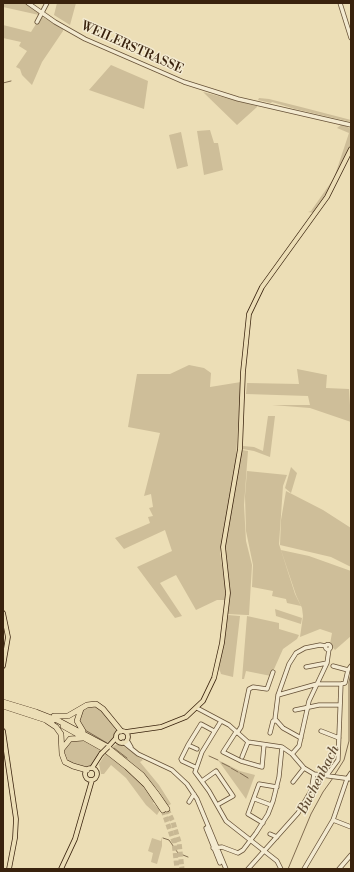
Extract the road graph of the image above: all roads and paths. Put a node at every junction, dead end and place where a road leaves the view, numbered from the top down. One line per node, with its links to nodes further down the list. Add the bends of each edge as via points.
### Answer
1 (28, 3): 4 (street, WEILERSTRASSE)
2 (46, 3): 4 (street)
3 (340, 3): 6 (street)
4 (42, 12): 5 (street); 7 (street, WEILERSTRASSE, via 75,34 184,82 233,98)
5 (37, 22)
6 (351, 38)
7 (351, 126)
8 (351, 149): 24 (main road, via 327,197 262,287 249,314 243,372 240,449 223,547 228,593 222,643 214,678 206,697)
9 (3, 613): 11 (main road, via 8,637)
10 (327, 663): 13 (street); 16 (street); 18 (street, via 327,648 320,645 296,653 289,664)
11 (3, 666)
12 (334, 666): 14 (street)
13 (306, 667)
14 (350, 668): 17 (street, via 345,684)
15 (273, 672): 32 (street, via 267,689 253,686 249,689 241,727)
16 (317, 684): 17 (street); 18 (street); 22 (street)
17 (342, 684): 20 (street)
18 (278, 695): 28 (street, via 275,716)
19 (3, 702): 26 (highway)
20 (339, 705): 22 (street); 37 (street)
21 (3, 706): 26 (highway)
22 (307, 707): 25 (street); 36 (street)
23 (82, 708): 26 (highway, via 70,716); 34 (highway, via 78,714 78,721); 35 (highway, via 88,704 98,705)
24 (197, 708): 27 (street); 35 (main road, via 169,725)
25 (295, 710)
26 (45, 716): 34 (highway); 42 (highway, via 60,732)
27 (221, 721): 30 (street); 32 (street)
28 (277, 721): 33 (street, via 272,721); 36 (street, via 283,728)
29 (3, 731): 74 (main road, via 16,819)
30 (214, 731): 39 (street, via 201,724); 46 (street)
31 (321, 731): 37 (street)
32 (237, 733): 38 (street); 40 (street, via 223,752 241,761 262,767)
33 (270, 733)
34 (85, 736): 42 (highway, via 72,738); 62 (highway, via 114,752 138,771 156,793)
35 (122, 737): 48 (main road, bridge, via 108,746); 57 (street, via 134,751 175,772)
36 (301, 738): 44 (street)
37 (339, 738): 51 (street, via 338,760)
38 (248, 742): 40 (street); 45 (street)
39 (188, 745): 43 (street); 46 (street, via 181,758)
40 (264, 745): 41 (street)
41 (282, 747): 44 (street); 56 (street)
42 (62, 749): 48 (highway, via 64,760 75,767)
43 (197, 749)
44 (292, 754): 47 (street)
45 (242, 757)
46 (195, 767): 54 (street, via 195,772)
47 (304, 768): 50 (street); 55 (street)
48 (90, 770): 52 (main road); 52 (main road, via 97,776)
49 (351, 773): 53 (street)
50 (314, 774): 51 (street); 67 (street, via 311,791 305,802)
51 (329, 776): 53 (street)
52 (90, 779): 75 (main road, via 75,839)
53 (349, 779): 63 (street)
54 (202, 781): 60 (street); 60 (street, via 216,771 233,796)
55 (293, 782)
56 (277, 787): 58 (street, via 260,784); 61 (street)
57 (194, 794): 59 (street); 69 (street)
58 (255, 799): 61 (street); 64 (street, via 248,814)
59 (189, 802)
60 (217, 805): 68 (street, via 230,825)
61 (271, 805): 64 (street)
62 (165, 810)
63 (333, 820): 65 (street); 79 (street)
64 (263, 823): 68 (street)
65 (351, 827)
66 (270, 834): 67 (street)
67 (277, 837): 71 (street)
68 (250, 841): 70 (street, via 238,853); 71 (street)
69 (214, 848): 70 (street); 72 (street)
70 (227, 849): 72 (street)
71 (264, 851): 77 (street); 78 (street, via 280,864)
72 (216, 853): 76 (street)
73 (351, 855): 80 (street)
74 (9, 869)
75 (61, 869)
76 (225, 869)
77 (248, 869)
78 (281, 869)
79 (304, 869)
80 (339, 869)

